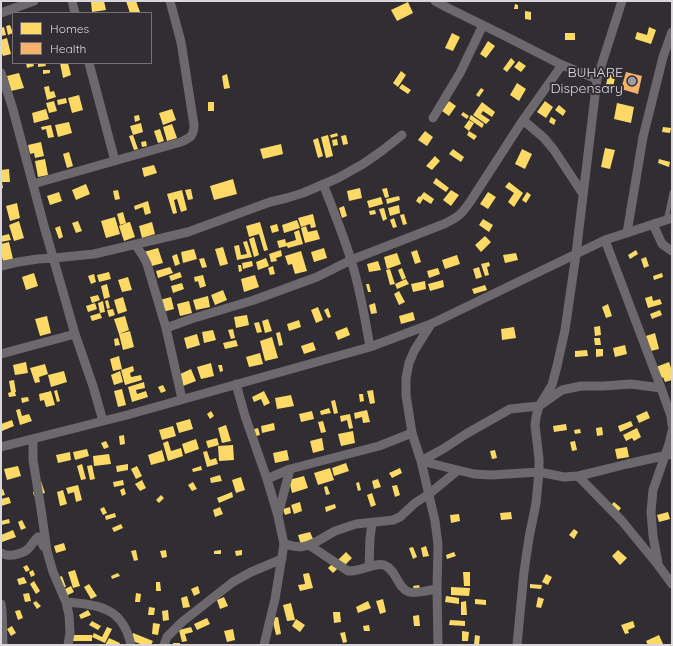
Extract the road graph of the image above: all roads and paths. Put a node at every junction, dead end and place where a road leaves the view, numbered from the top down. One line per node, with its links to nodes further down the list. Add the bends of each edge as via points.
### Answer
1 (34, 1): 6 (street)
2 (72, 1): 7 (street)
3 (170, 1): 18 (street, via 180,42 194,125 193,134 181,142)
4 (435, 1): 9 (street)
5 (622, 1): 14 (street)
6 (12, 5): 8 (street)
7 (75, 12)
8 (1, 13)
9 (483, 25): 12 (street); 15 (street, via 460,73)
10 (672, 32): 25 (street, via 663,57 643,137)
11 (88, 64): 18 (street)
12 (562, 65): 14 (street); 16 (street)
13 (1, 73): 19 (street)
14 (597, 79): 22 (street)
15 (433, 118)
16 (523, 120): 22 (street, via 554,150); 31 (street, via 458,217)
17 (402, 135): 20 (street, via 363,164)
18 (115, 161): 19 (street)
19 (33, 184): 30 (street)
20 (323, 184): 27 (street, via 188,232); 31 (street)
21 (672, 192): 23 (lane)
22 (583, 194): 29 (street)
23 (669, 219): 24 (street)
24 (653, 224): 25 (street); 28 (street, via 659,240)
25 (627, 233): 26 (street)
26 (605, 240): 29 (street); 39 (street)
27 (135, 244): 30 (street, via 94,254); 34 (street, via 147,264)
28 (672, 251)
29 (576, 254): 33 (street); 41 (street, via 557,366 552,385)
30 (54, 258): 32 (street); 35 (street)
31 (351, 260): 34 (street, via 317,277); 36 (street)
32 (1, 266)
33 (431, 324): 36 (street); 45 (street, via 414,351 406,378)
34 (166, 328): 40 (street)
35 (75, 334): 37 (street); 42 (street)
36 (370, 347): 38 (street)
37 (1, 354)
38 (236, 384): 40 (street); 54 (street)
39 (661, 388): 41 (street, via 631,384 574,387 562,390); 43 (street)
40 (182, 400): 42 (street)
41 (539, 406): 49 (street, via 510,409); 52 (street, via 535,425)
42 (103, 421): 46 (street)
43 (672, 425)
44 (672, 431): 48 (street)
45 (412, 433): 49 (street); 50 (street, via 379,446)
46 (33, 439): 47 (street); 60 (street, via 33,460)
47 (1, 447)
48 (668, 455): 53 (street); 63 (street, via 653,490 651,512)
49 (421, 461): 51 (street); 55 (street)
50 (290, 469): 54 (street); 56 (street)
51 (457, 471): 52 (street, via 491,475); 55 (street)
52 (538, 472): 53 (street, via 564,477); 75 (street)
53 (578, 476): 63 (street, via 622,521)
54 (267, 479): 56 (street)
55 (429, 494): 57 (street, via 400,517); 66 (street, via 436,521)
56 (278, 516): 58 (street)
57 (372, 523): 59 (street, via 356,524 335,531); 64 (street)
58 (284, 544): 59 (street, via 301,547); 62 (street)
59 (309, 545): 64 (street, via 348,571)
60 (47, 551): 61 (street, via 38,537 26,551 6,555); 67 (street)
61 (1, 552)
62 (282, 559): 72 (street, via 233,582 182,622 167,637); 73 (street)
63 (658, 565): 65 (street)
64 (369, 567): 66 (street, via 384,565 409,592)
65 (672, 584)
66 (437, 589): 74 (street)
67 (66, 602): 70 (street, via 70,634); 71 (street, via 93,605 108,610 119,618 127,630)
68 (1, 604): 69 (street)
69 (3, 645)
70 (68, 645)
71 (131, 645)
72 (164, 645)
73 (264, 645)
74 (438, 645)
75 (517, 645)

